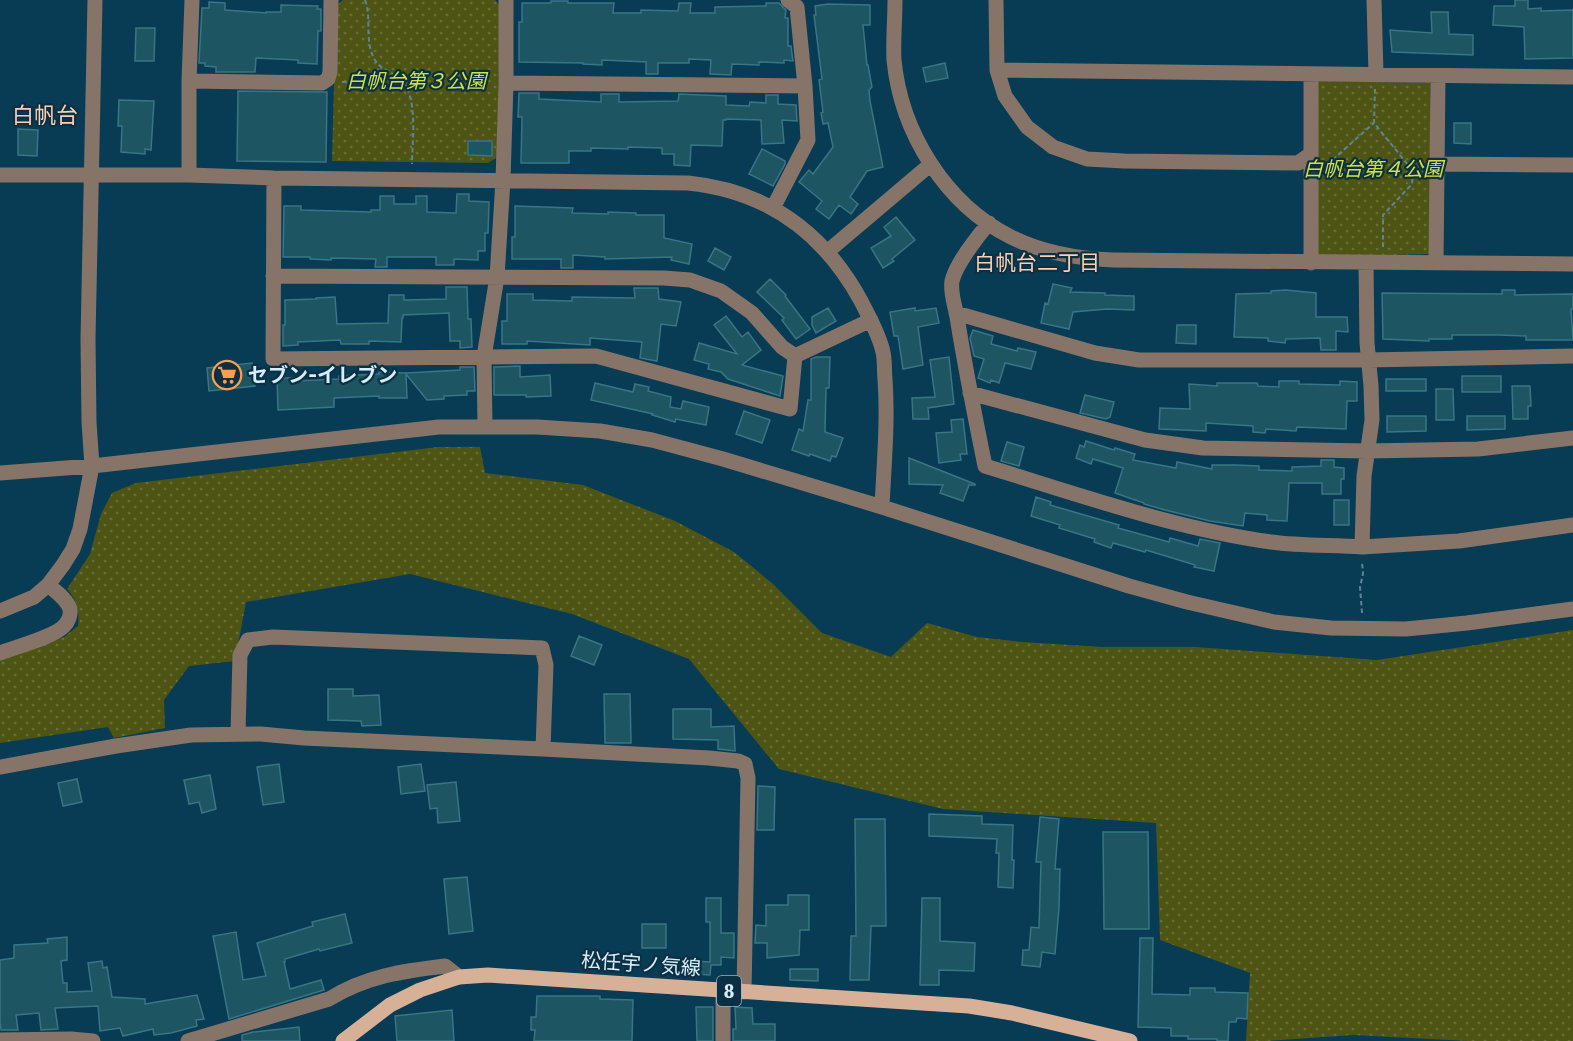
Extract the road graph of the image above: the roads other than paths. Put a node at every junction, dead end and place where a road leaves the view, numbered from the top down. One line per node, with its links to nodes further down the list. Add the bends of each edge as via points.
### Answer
1 (95, 0): 23 (street)
2 (192, 0): 14 (street)
3 (331, 0): 14 (street, via 328,79)
4 (506, 0): 15 (street)
5 (788, 0): 16 (street, via 797,7)
6 (895, 0): 18 (street, via 894,60 902,102 912,131)
7 (996, 0): 9 (street)
8 (1374, 0): 11 (street)
9 (997, 70): 10 (street); 17 (street, via 1005,96 1027,127 1053,147 1087,159 1298,163)
10 (1311, 74): 11 (street); 17 (street)
11 (1376, 74): 12 (street)
12 (1438, 76): 13 (street); 20 (street)
13 (1573, 76)
14 (189, 81): 21 (street)
15 (506, 83): 16 (street); 25 (street)
16 (805, 86): 26 (street, via 808,140)
17 (1311, 158): 29 (street)
18 (931, 164): 27 (street, via 955,194); 28 (street)
19 (1573, 165): 20 (street)
20 (1436, 167): 31 (street)
21 (189, 175): 23 (street); 24 (street)
22 (0, 176): 23 (street)
23 (92, 176): 45 (street, via 88,339)
24 (274, 178): 25 (street); 33 (street)
25 (503, 180): 26 (street, via 688,183 730,190); 34 (street)
26 (773, 208): 28 (street)
27 (989, 223): 29 (street, via 1052,253 1086,259); 35 (street, via 952,280)
28 (827, 252): 36 (street, via 850,280)
29 (1311, 263): 30 (street)
30 (1366, 263): 31 (street); 40 (street)
31 (1436, 263): 32 (street)
32 (1573, 264)
33 (273, 276): 34 (street); 38 (street, via 273,359)
34 (497, 276): 37 (street, via 690,280 721,291 744,307); 38 (street)
35 (956, 313): 40 (street, via 1095,353 1139,360); 41 (street)
36 (871, 320): 37 (street); 47 (street, via 883,352 886,400)
37 (795, 356): 38 (street, via 790,409 596,356)
38 (484, 357): 42 (street)
39 (1573, 357): 40 (street)
40 (1367, 360): 44 (street, via 1372,420)
41 (970, 393): 44 (street, via 1145,440 1191,447); 49 (street, via 985,466 1199,529 1272,542)
42 (485, 426): 45 (street, via 439,427); 47 (street, via 600,431 652,440)
43 (1573, 438): 44 (street, via 1478,449)
44 (1368, 451): 49 (street)
45 (92, 466): 46 (street); 50 (street, via 73,549)
46 (0, 473)
47 (882, 507): 51 (street, via 1129,585 1274,622 1406,629)
48 (1573, 525): 49 (street, via 1459,541)
49 (1362, 547)
50 (48, 585): 52 (street, via 34,597); 53 (street, via 70,609 64,627)
51 (1573, 609)
52 (0, 611)
53 (0, 653)
54 (238, 734): 55 (street); 55 (street, via 240,655 248,640 273,637 542,648 546,665); 56 (street, via 191,735)
55 (543, 748): 59 (street, via 709,758 745,764 748,808)
56 (0, 767)
57 (459, 977): 58 (main road, 松任宇ノ気線 / 8, via 488,975); 62 (street, via 446,966 376,977 329,999); 63 (main road, 松任宇ノ気線 / 8, via 390,1005)
58 (723, 991): 59 (main road, 松任宇ノ気線 / 8); 64 (street)
59 (744, 992): 65 (main road, 松任宇ノ気線 / 8, via 969,1006 1012,1012)
60 (0, 1040): 61 (street)
61 (93, 1041)
62 (188, 1041)
63 (343, 1041)
64 (723, 1041)
65 (1130, 1041)

